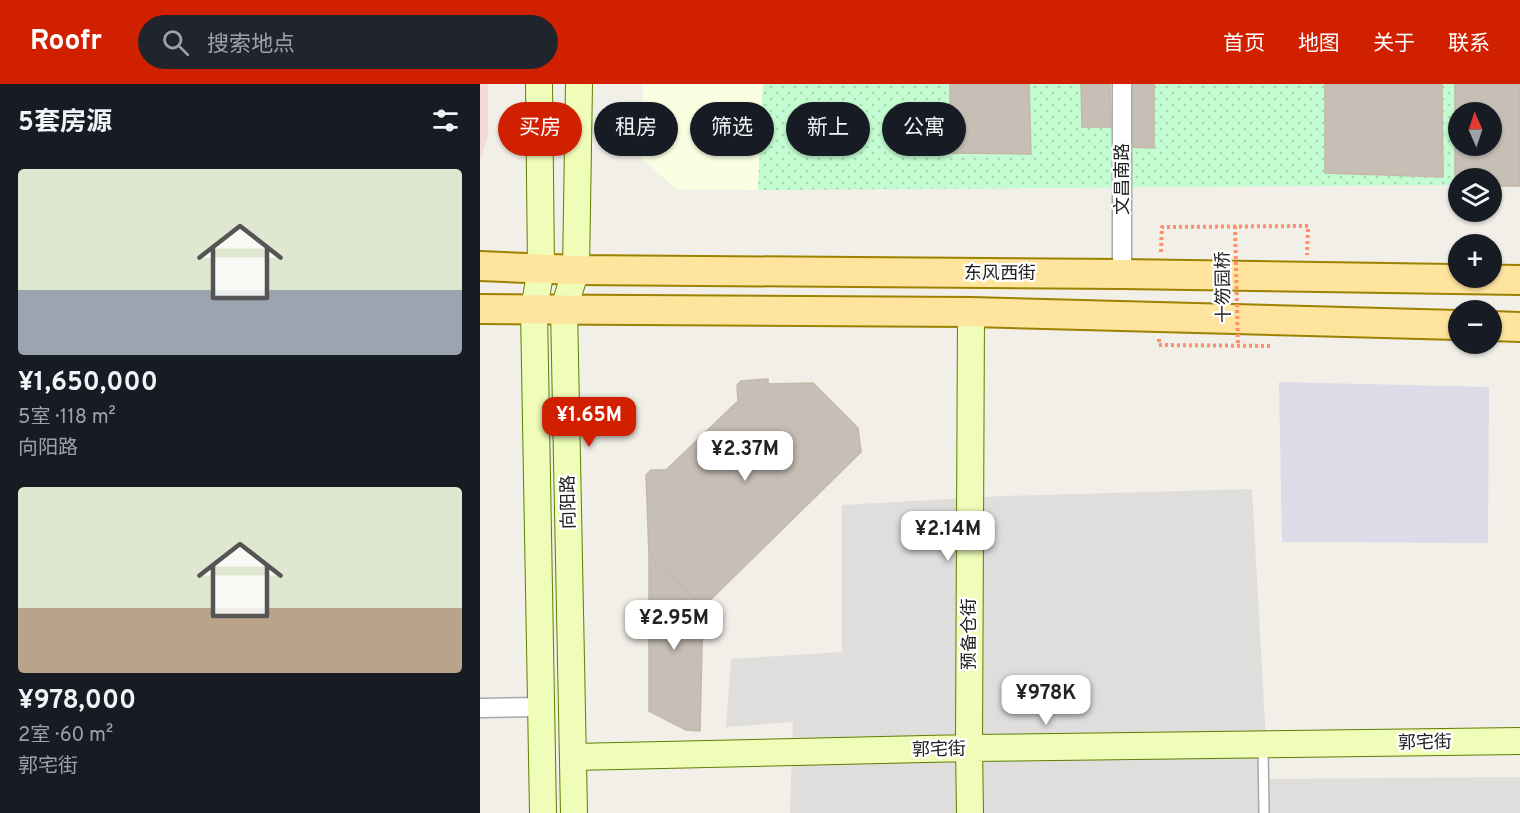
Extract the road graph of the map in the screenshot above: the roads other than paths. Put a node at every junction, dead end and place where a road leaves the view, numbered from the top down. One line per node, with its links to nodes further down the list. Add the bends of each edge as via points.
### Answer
1 (539, 84): 5 (main road, 向阳路)
2 (579, 84): 6 (main road, 向阳路)
3 (1122, 84): 7 (street, 文昌南路)
4 (480, 266): 5 (main road, 东风西街)
5 (541, 268): 6 (main road, 东风西街); 11 (main road, 向阳路)
6 (576, 270): 7 (main road, 东风西街); 9 (main road, 向阳路)
7 (1122, 274): 8 (main road, 东风西街)
8 (1520, 280)
9 (564, 308): 11 (main road); 12 (main road); 21 (main road, 向阳路)
10 (480, 309): 11 (main road)
11 (534, 310): 16 (main road, 向阳路)
12 (971, 312): 13 (main road); 20 (main road, 预备仓街)
13 (1448, 325)
14 (1502, 326): 15 (main road)
15 (1520, 327)
16 (542, 707): 17 (street); 22 (main road, 向阳路)
17 (480, 708)
18 (1520, 741): 19 (main road, 郭宅街)
19 (1263, 744): 20 (main road, 郭宅街); 25 (lane)
20 (969, 748): 21 (main road, 郭宅街); 24 (main road, 预备仓街)
21 (573, 757): 23 (main road, 向阳路)
22 (543, 813)
23 (574, 813)
24 (970, 813)
25 (1264, 813)

